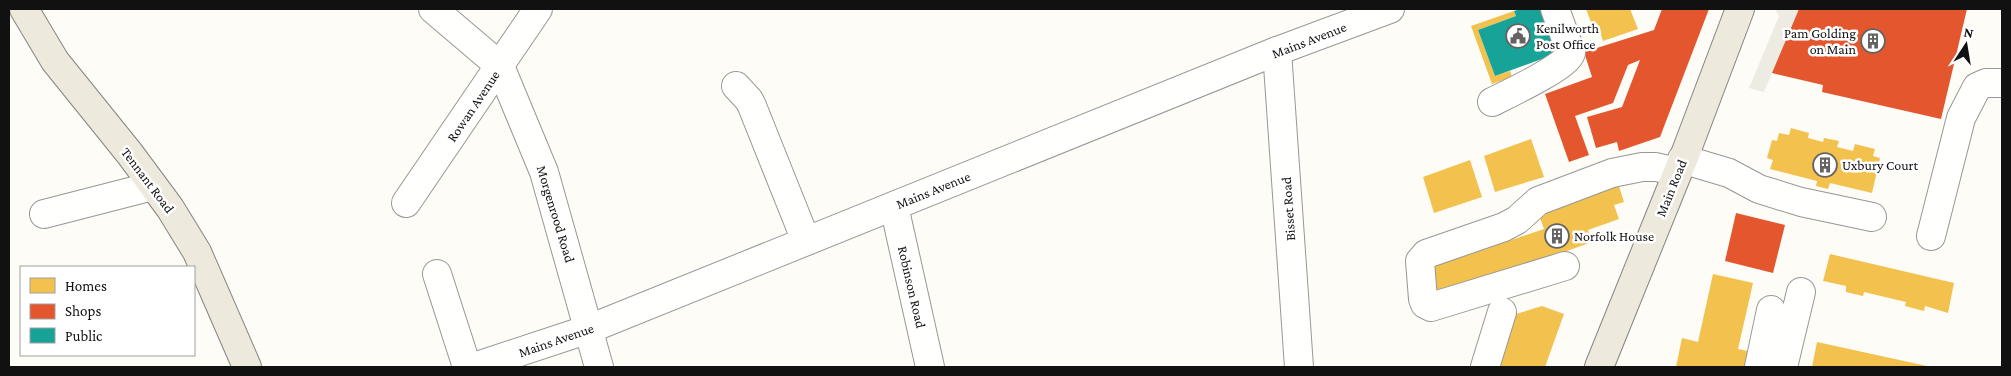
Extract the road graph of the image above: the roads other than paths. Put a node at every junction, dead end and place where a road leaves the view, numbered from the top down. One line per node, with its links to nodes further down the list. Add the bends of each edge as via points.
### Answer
1 (24, 9): 13 (main road, Tennant Road, via 55,61)
2 (433, 9): 8 (street)
3 (538, 9): 8 (street, Rowan Avenue)
4 (1390, 9): 7 (street, Mains Avenue)
5 (1555, 9): 11 (street, via 1571,53 1569,58)
6 (1740, 9): 12 (main road, Main Road)
7 (1276, 52): 15 (street, Mains Avenue); 31 (street, Bisset Road)
8 (500, 66): 14 (street, Rowan Avenue); 25 (street, Morgenrood Road, via 544,172)
9 (2002, 83): 18 (street, via 1986,83 1978,87 1961,118)
10 (736, 86): 19 (street, via 752,106)
11 (1492, 102)
12 (1680, 166): 17 (street, via 1729,173 1759,189 1801,202); 20 (street, via 1642,167 1612,173 1538,201 1504,227 1426,254 1420,261 1423,299 1431,307); 33 (main road, Main Road)
13 (153, 186): 16 (street); 26 (main road, Tennant Road, via 197,252)
14 (406, 203)
15 (894, 206): 19 (street, Mains Avenue); 30 (street, Robinson Road)
16 (44, 214)
17 (1872, 217)
18 (1931, 236)
19 (806, 242): 25 (street, Mains Avenue)
20 (1565, 266)
21 (437, 274): 27 (street)
22 (1801, 292): 35 (street)
23 (1771, 310): 34 (street)
24 (1502, 312): 32 (street)
25 (589, 329): 28 (street, Mains Avenue); 29 (street, Morgenrood Road)
26 (247, 367)
27 (467, 367)
28 (474, 367)
29 (599, 367)
30 (930, 367)
31 (1299, 367)
32 (1485, 367)
33 (1599, 367)
34 (1759, 367)
35 (1783, 367)

